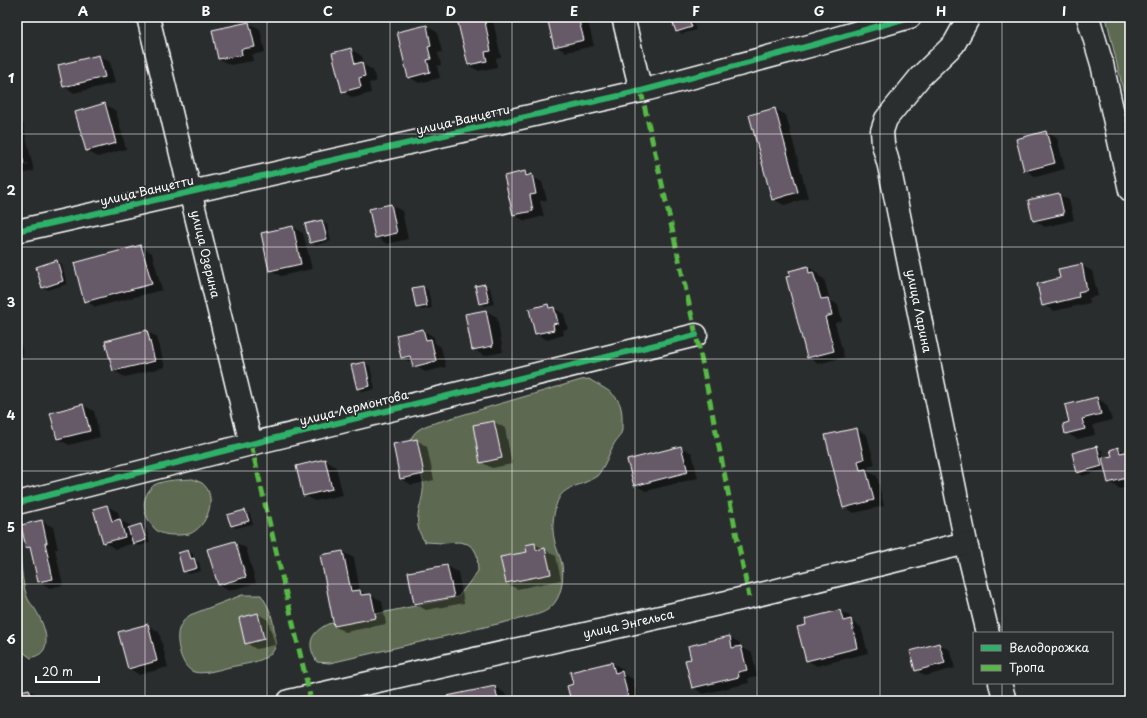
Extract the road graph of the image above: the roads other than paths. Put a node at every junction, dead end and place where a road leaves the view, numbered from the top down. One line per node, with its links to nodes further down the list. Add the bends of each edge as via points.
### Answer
1 (148, 17): 8 (street, улица Озерина)
2 (623, 17): 6 (street)
3 (910, 17): 6 (street, улица Ванцетти)
4 (969, 17): 13 (street, улица Ларина, via 954,44 920,77 886,119 882,131)
5 (1088, 17): 7 (street, via 1102,64)
6 (641, 91): 8 (street, улица Ванцетти)
7 (1130, 190)
8 (189, 192): 9 (street, улица Ванцетти); 11 (street, улица Озерина)
9 (17, 231)
10 (696, 335): 11 (street, улица Лермонтова)
11 (251, 444): 12 (street, улица Лермонтова)
12 (17, 503)
13 (966, 543): 14 (street, улица Ларина); 16 (street, улица Энгельса, via 749,597)
14 (988, 632)
15 (1000, 684): 17 (street)
16 (289, 701)
17 (1005, 701)

